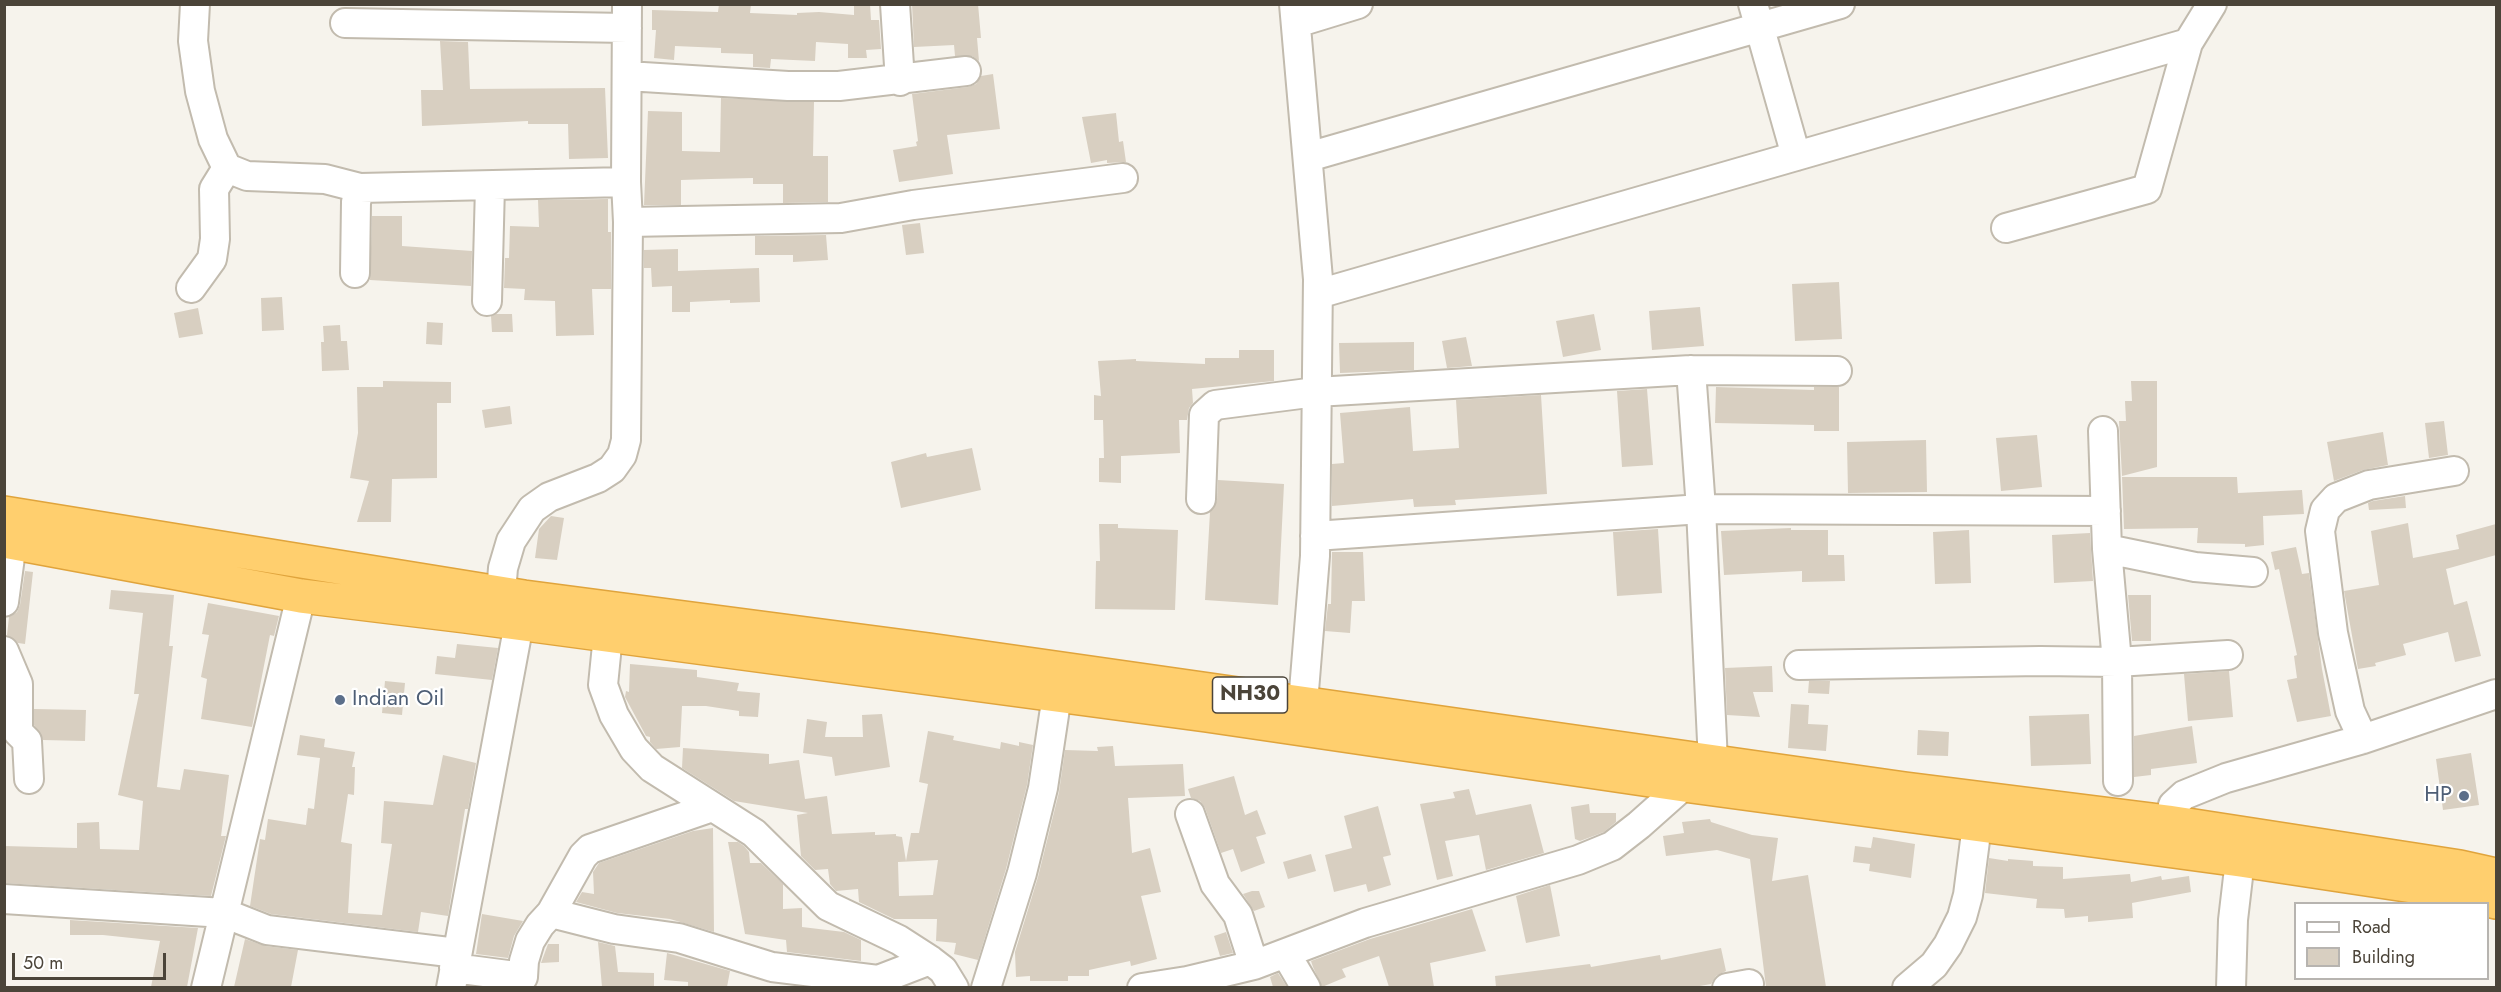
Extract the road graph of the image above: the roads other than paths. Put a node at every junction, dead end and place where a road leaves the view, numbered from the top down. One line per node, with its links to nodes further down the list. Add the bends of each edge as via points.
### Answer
1 (195, 4): 16 (street, via 193,41 200,91 213,139)
2 (896, 4): 13 (street)
3 (1358, 4): 6 (street)
4 (1840, 4): 8 (street)
5 (2212, 4): 10 (street)
6 (1295, 14): 15 (street)
7 (627, 16): 9 (street); 12 (street)
8 (1756, 16): 14 (street); 15 (street)
9 (345, 23)
10 (2188, 43): 14 (street); 22 (street, via 2147,189)
11 (966, 71): 13 (street)
12 (627, 76): 13 (street, via 829,86); 18 (street)
13 (900, 81)
14 (1796, 156): 25 (street)
15 (1308, 157): 25 (street)
16 (227, 168): 20 (street, via 247,177 326,179); 24 (street, via 214,189 212,259)
17 (1123, 178): 21 (street, via 841,218)
18 (626, 182): 19 (street); 21 (street)
19 (490, 186): 20 (street); 26 (street)
20 (360, 188): 23 (street, via 356,202)
21 (628, 222): 41 (street, via 627,420 622,455 612,469 598,478 549,497 532,509 512,541 503,568)
22 (2006, 228)
23 (356, 273)
24 (191, 288)
25 (1318, 294): 29 (street)
26 (487, 301)
27 (1691, 370): 28 (street); 29 (street); 33 (street)
28 (1836, 371)
29 (1316, 392): 32 (street, via 1215,405 1204,415); 36 (street)
30 (2103, 431): 34 (street)
31 (2454, 471): 50 (street, via 2369,485 2336,498 2325,510 2320,531 2333,633 2350,711)
32 (1201, 499)
33 (1701, 509): 34 (street); 36 (street); 51 (street)
34 (2106, 512): 37 (street)
35 (7, 532): 39 (highway, NH30); 40 (street); 41 (highway, NH30)
36 (1315, 536): 49 (street)
37 (2108, 549): 38 (street, via 2195,567); 45 (street)
38 (2253, 572)
39 (302, 596): 41 (highway, NH30); 63 (street)
40 (4, 602)
41 (514, 604): 42 (highway, NH30); 49 (highway, NH30, via 929,650); 68 (street)
42 (608, 635): 48 (highway, NH30); 55 (street, via 603,685 614,715 634,749 652,768)
43 (4, 651): 52 (street, via 18,684 18,732 27,741)
44 (2228, 655): 45 (street)
45 (2117, 662): 46 (street); 53 (street)
46 (1799, 665)
47 (2496, 694): 50 (street)
48 (1056, 695): 54 (highway, NH30); 71 (street, via 1043,788 1022,873)
49 (1303, 703): 51 (highway, NH30)
50 (2363, 739): 58 (street, via 2226,778 2184,795 2173,805)
51 (1713, 762): 58 (highway, NH30)
52 (29, 779)
53 (2118, 781)
54 (1684, 785): 57 (highway, NH30); 65 (street, via 1612,846 1578,860 1365,923)
55 (712, 807): 64 (street, via 590,849); 66 (street, via 754,833 828,906 900,940)
56 (1190, 814): 67 (street, via 1215,884 1238,915)
57 (1977, 825): 58 (highway, NH30); 75 (street, via 1962,917 1934,964)
58 (2168, 836): 59 (highway, NH30); 60 (highway, NH30, via 2460,867)
59 (2240, 860): 62 (highway, NH30); 76 (street)
60 (2496, 875)
61 (4, 900): 63 (street)
62 (2496, 902)
63 (224, 913): 68 (street, via 267,930); 69 (street)
64 (551, 913): 66 (street, via 614,929 679,938 772,967 878,980); 68 (street, via 531,941 523,977)
65 (1286, 954): 67 (street); 74 (street)
66 (930, 960): 70 (street, via 943,970)
67 (1254, 965): 73 (street)
68 (454, 969)
69 (206, 987)
70 (954, 987)
71 (986, 987)
72 (1142, 987): 73 (street)
73 (1152, 987)
74 (1306, 987)
75 (1907, 987)
76 (2231, 987)

